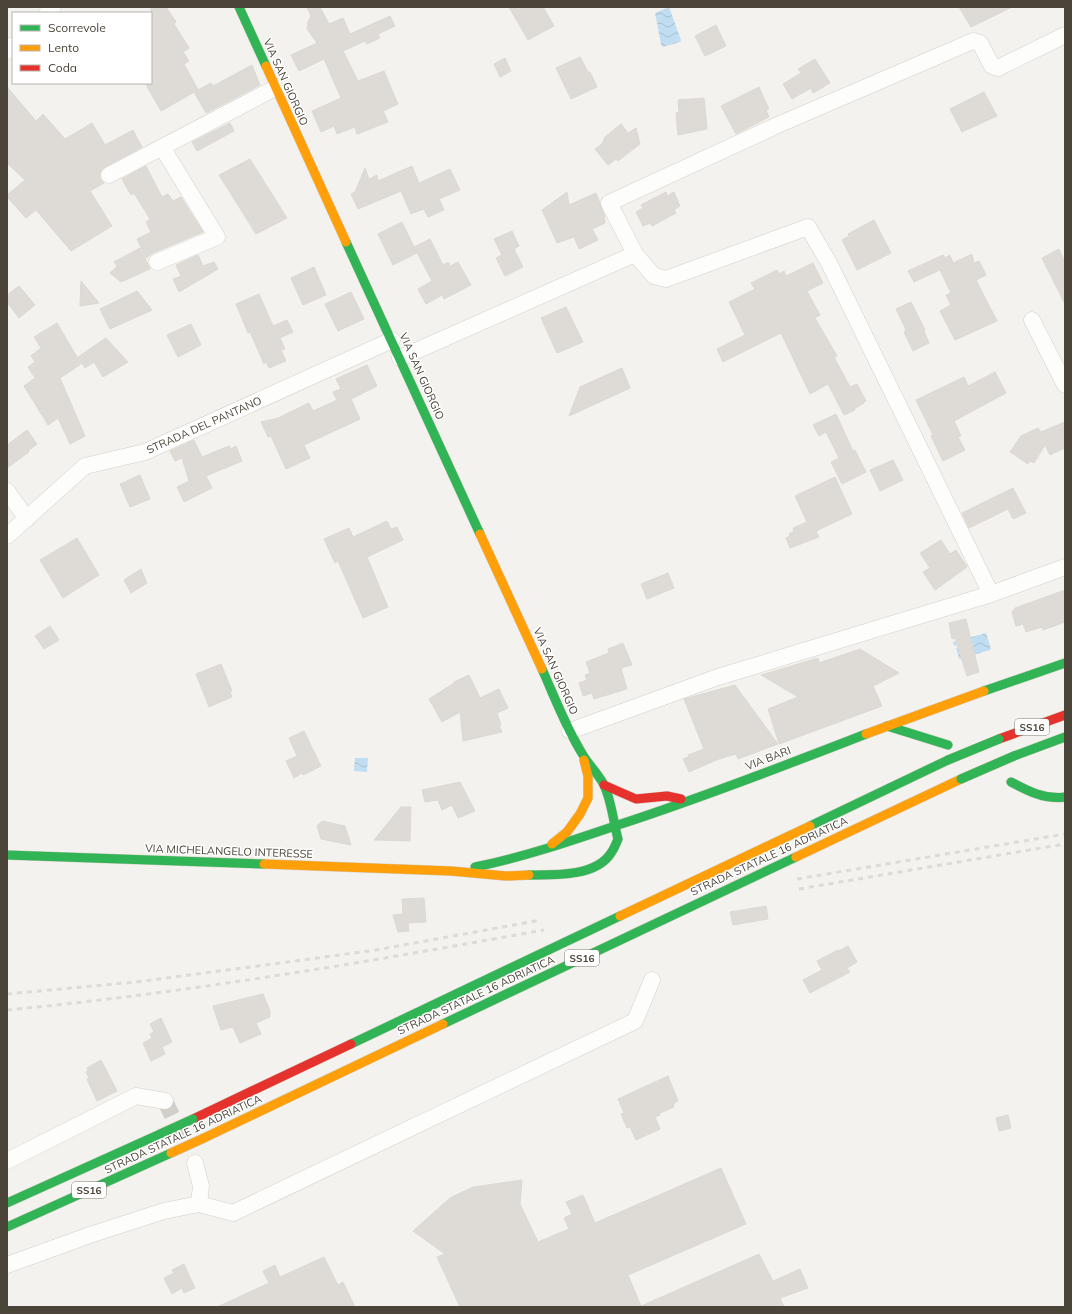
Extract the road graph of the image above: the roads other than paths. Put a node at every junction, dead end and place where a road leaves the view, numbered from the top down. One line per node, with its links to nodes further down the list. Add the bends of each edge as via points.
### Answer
1 (239, 7): 3 (main road, VIA SAN GIORGIO)
2 (1065, 35): 6 (street, via 998,68 992,66 980,43 973,41 787,121 609,203)
3 (275, 88): 4 (street); 9 (main road, VIA SAN GIORGIO)
4 (162, 147): 5 (street); 7 (street, via 217,237)
5 (109, 174)
6 (635, 254): 10 (street); 16 (street, via 654,276 666,279 808,227 829,263)
7 (157, 262)
8 (1032, 320): 11 (street)
9 (392, 340): 10 (main road, VIA SAN GIORGIO); 13 (street, STRADA DEL PANTANO, via 145,452 85,466)
10 (400, 358): 20 (main road, VIA SAN GIORGIO)
11 (1065, 385)
12 (7, 491): 13 (street)
13 (26, 519): 14 (street, STRADA DEL PANTANO)
14 (7, 536)
15 (1065, 567): 16 (street)
16 (991, 594): 20 (street, via 718,677)
17 (1065, 664): 19 (main road, VIA BARI, via 1010,681 932,713)
18 (1065, 715): 39 (main road, STRADA STATALE 16 ADRIATICA / SS16, bridge, via 948,760 193,1119)
19 (887, 726): 21 (main road, via 948,744); 28 (main road, VIA BARI)
20 (570, 731): 23 (main road, VIA SAN GIORGIO)
21 (941, 731)
22 (1065, 737): 41 (main road, STRADA STATALE 16 ADRIATICA / SS16, bridge, via 961,779 204,1138)
23 (583, 755): 25 (main road, VIA SAN GIORGIO); 27 (main road, VIA SAN GIORGIO, via 588,776)
24 (1011, 782): 26 (main road, via 1035,794 1058,799)
25 (604, 785): 28 (main road, via 636,799 667,796); 31 (main road, VIA SAN GIORGIO, via 612,808)
26 (1065, 797)
27 (588, 798): 29 (main road); 32 (main road, VIA SAN GIORGIO, via 567,832)
28 (690, 801): 31 (main road, VIA BARI)
29 (596, 809)
30 (604, 818): 31 (main road)
31 (614, 826): 32 (main road, VIA MICHELANGELO INTERESSE); 34 (main road, VIA MICHELANGELO INTERESSE, via 618,840 611,854 600,864 581,872 506,876)
32 (547, 849): 34 (main road, VIA MICHELANGELO INTERESSE)
33 (7, 855): 34 (main road, VIA MICHELANGELO INTERESSE)
34 (450, 872)
35 (652, 980): 40 (street, via 635,1021 232,1213)
36 (165, 1101): 37 (street, via 136,1096)
37 (7, 1161)
38 (195, 1163): 40 (street, via 201,1186)
39 (7, 1203)
40 (200, 1204): 42 (street, via 164,1211)
41 (7, 1228)
42 (7, 1265)

